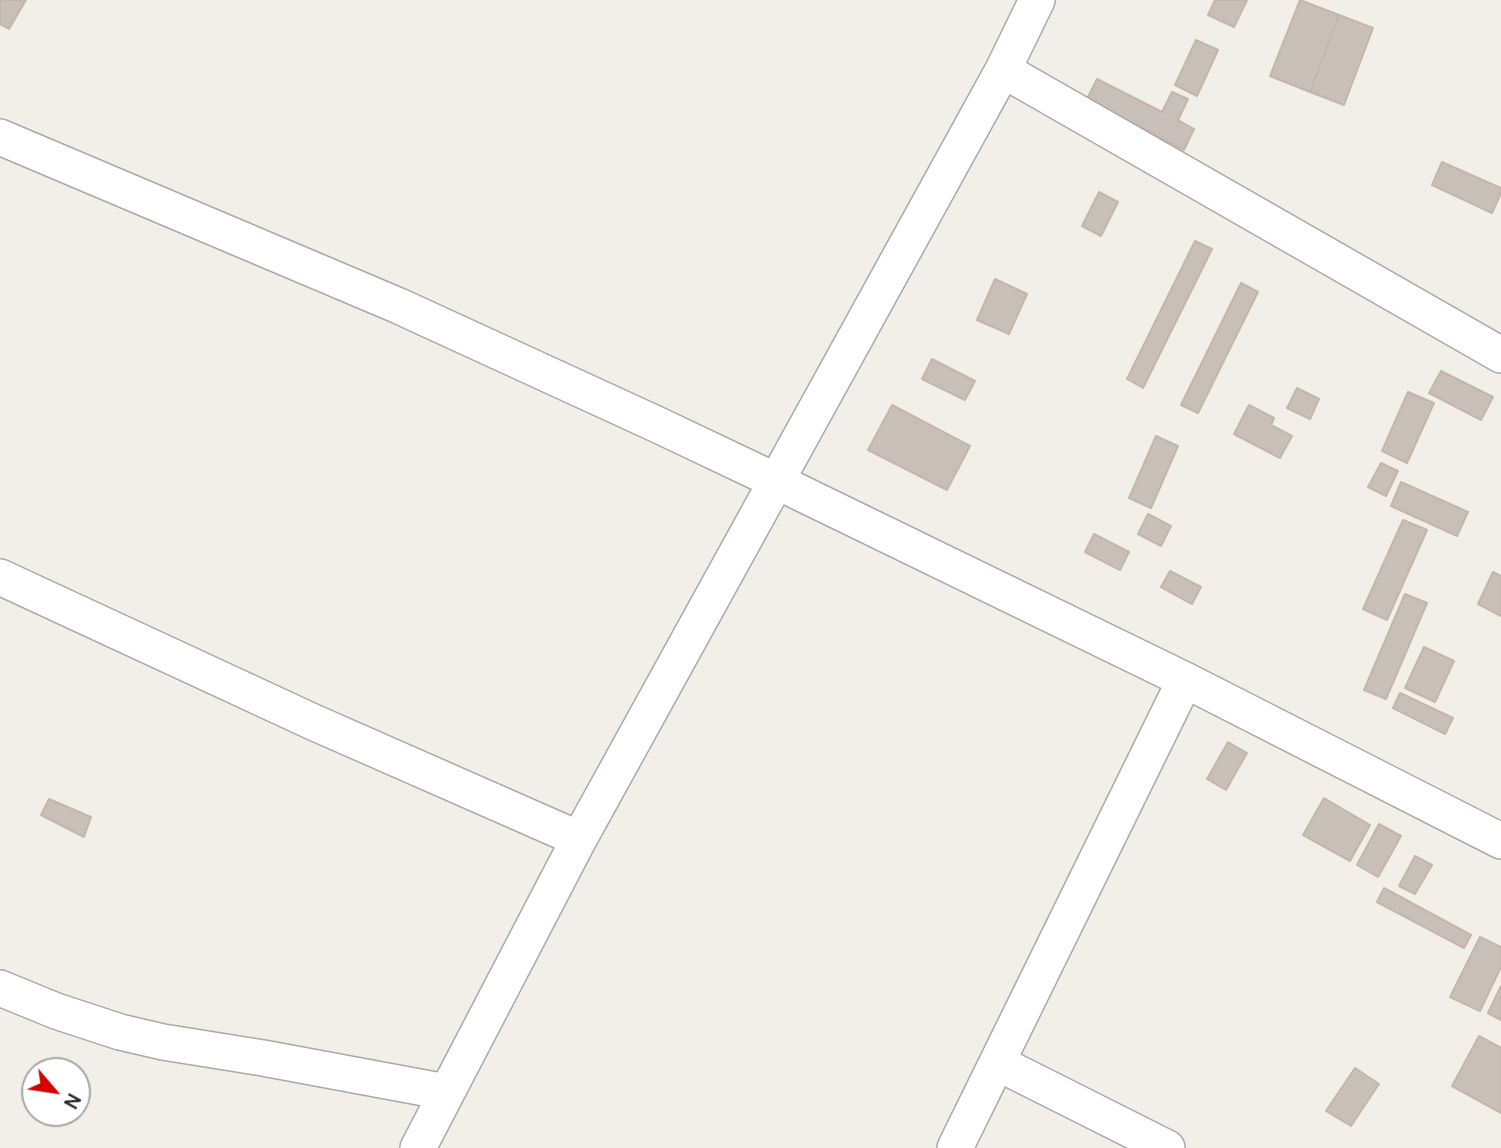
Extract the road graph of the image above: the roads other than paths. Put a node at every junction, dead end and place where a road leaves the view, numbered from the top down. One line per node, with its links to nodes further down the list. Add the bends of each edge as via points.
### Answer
1 (1037, 0): 2 (street)
2 (1003, 70): 4 (street); 5 (street)
3 (0, 137): 5 (street, via 399,306)
4 (1501, 355)
5 (776, 481): 7 (street); 8 (street)
6 (0, 577): 8 (street)
7 (1185, 680): 9 (street); 11 (street)
8 (579, 839): 12 (street)
9 (1501, 841)
10 (0, 988): 12 (street, via 120,1032)
11 (998, 1063): 14 (street); 15 (street)
12 (446, 1092): 13 (street)
13 (418, 1148)
14 (955, 1148)
15 (1167, 1148)

